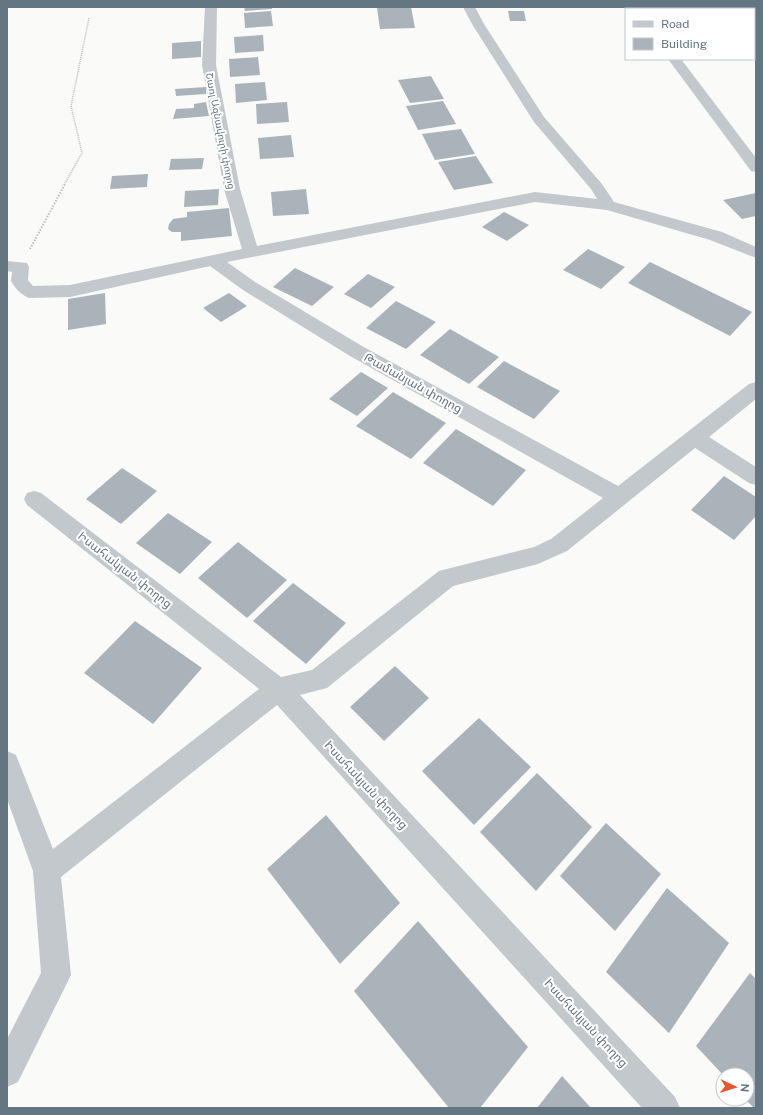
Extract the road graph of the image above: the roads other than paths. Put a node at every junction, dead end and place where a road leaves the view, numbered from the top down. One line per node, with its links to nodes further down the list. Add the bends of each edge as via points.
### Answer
1 (212, 7): 6 (street, Շառլ Ազնավուրի փողոց, via 209,66 232,189)
2 (469, 7): 5 (street, via 539,119 597,187)
3 (675, 60): 4 (street)
4 (756, 168)
5 (608, 205): 6 (street, via 535,197); 7 (street, via 716,236)
6 (251, 252): 8 (street)
7 (756, 253)
8 (212, 260): 9 (street, via 70,291 29,292 19,281); 13 (street, Թամանյան փողոց, via 249,286 356,351)
9 (14, 267)
10 (756, 389): 11 (street)
11 (694, 438): 12 (street); 13 (street)
12 (756, 477)
13 (619, 497): 15 (street, via 559,545 538,555 447,578 318,680)
14 (34, 499): 15 (street, Իսահակյան փողոց)
15 (278, 689): 17 (street); 19 (street, Իսահակյան փողոց)
16 (7, 764): 17 (street)
17 (47, 870): 18 (street, via 56,974)
18 (7, 1071)
19 (664, 1108)

